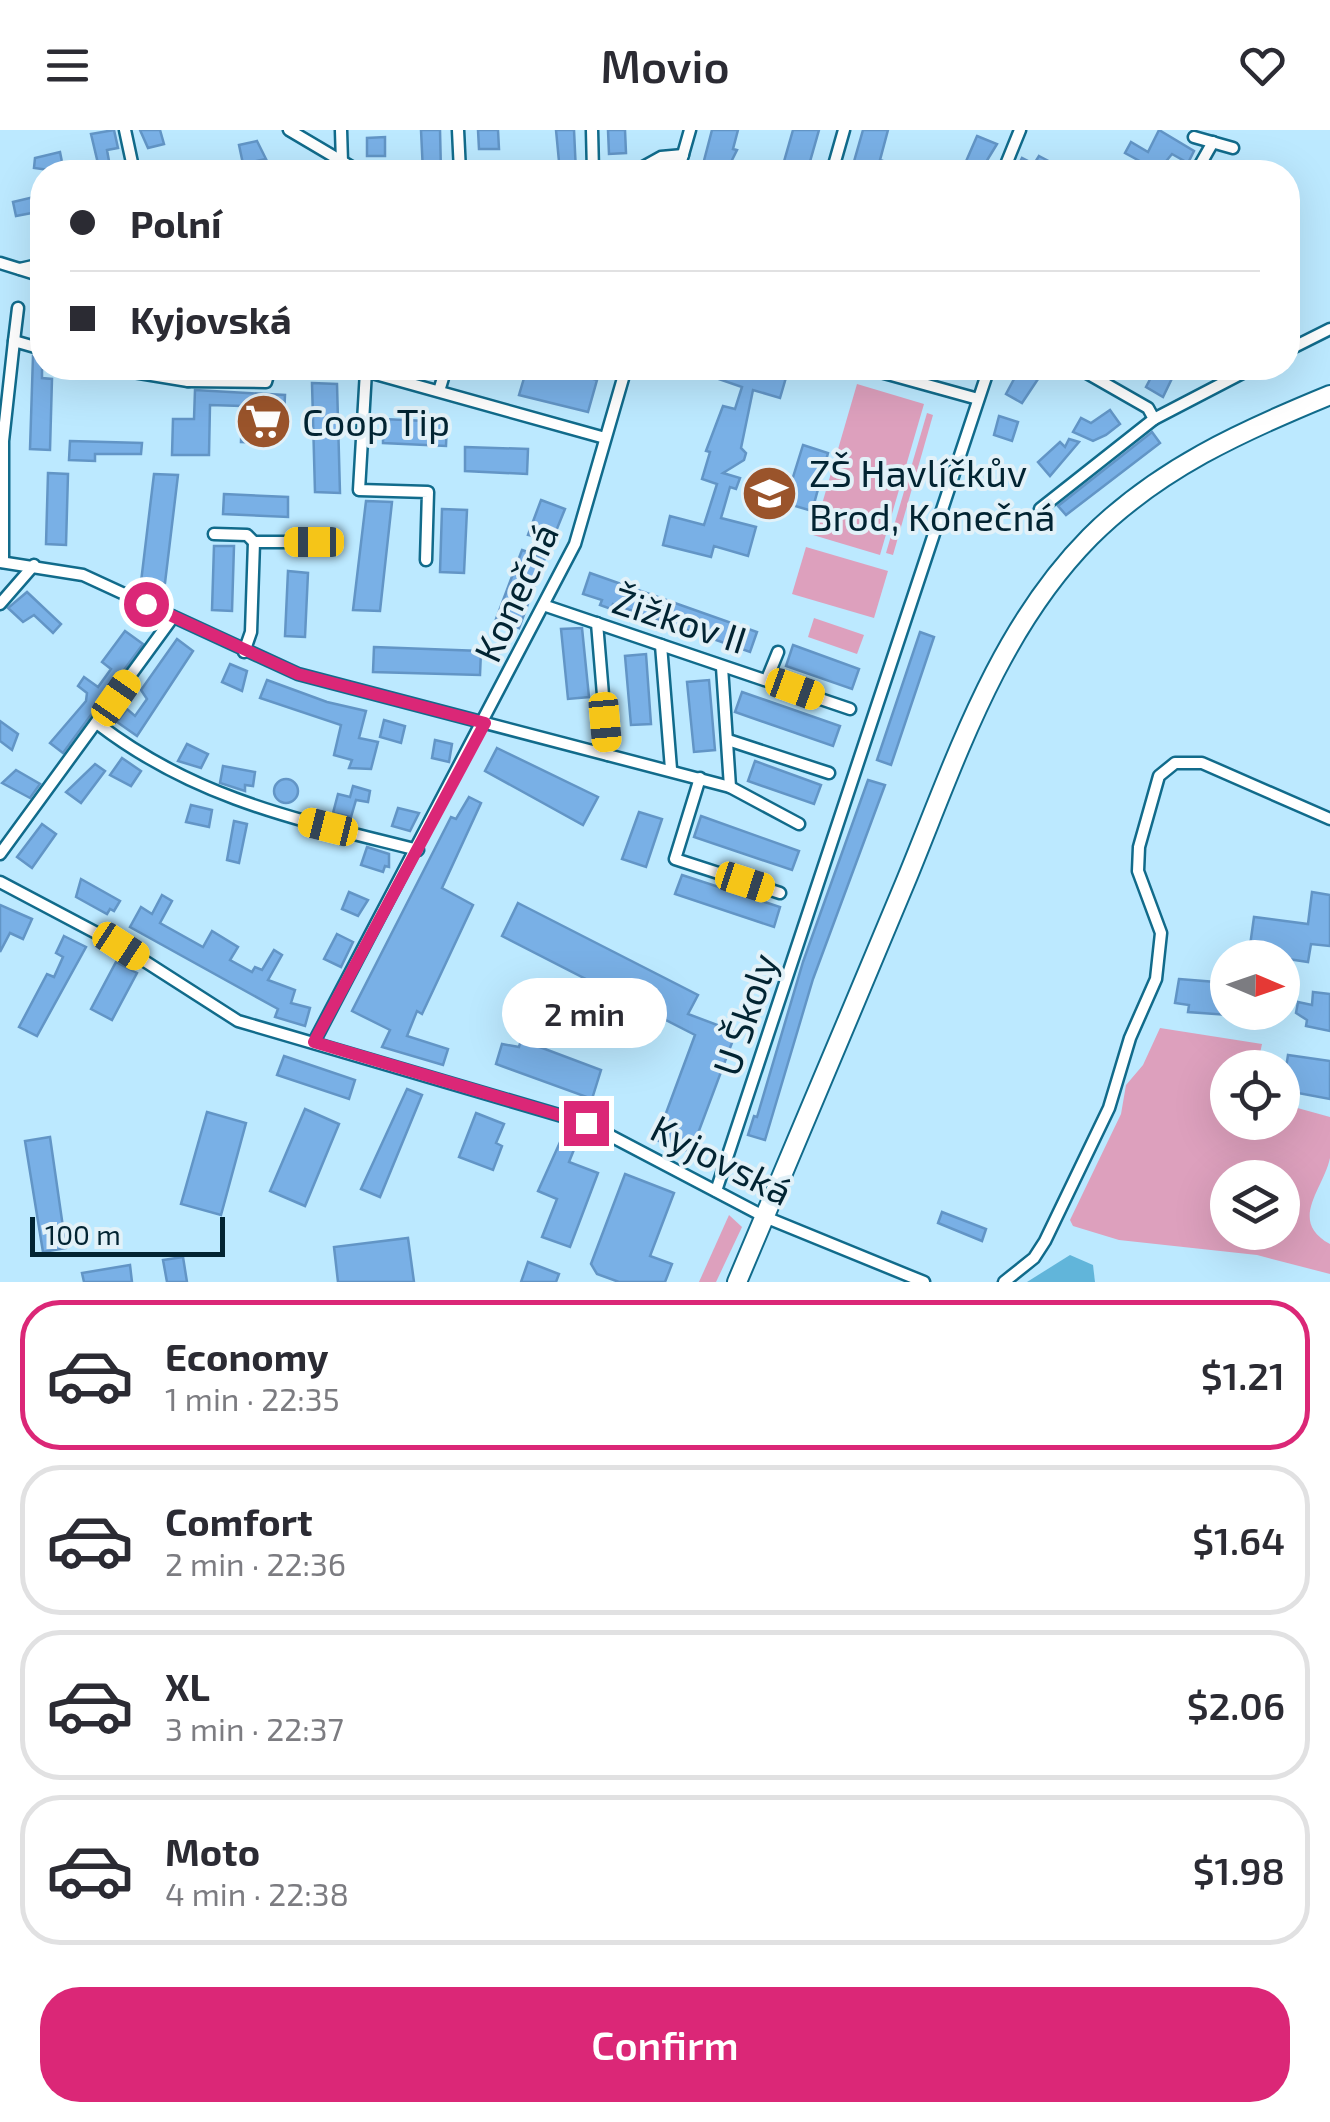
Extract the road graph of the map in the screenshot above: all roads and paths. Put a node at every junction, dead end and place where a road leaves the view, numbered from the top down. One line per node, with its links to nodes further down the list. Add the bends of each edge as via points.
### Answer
1 (126, 130): 13 (street)
2 (289, 130): 14 (street)
3 (341, 130): 15 (street)
4 (458, 130): 16 (street)
5 (592, 130): 17 (street)
6 (690, 130): 12 (street)
7 (844, 130): 20 (street)
8 (1020, 130): 21 (street)
9 (1194, 137): 10 (street)
10 (1213, 142): 11 (street); 22 (street)
11 (1234, 148)
12 (683, 155): 18 (street); 19 (street)
13 (132, 160)
14 (339, 160)
15 (342, 160)
16 (459, 160)
17 (593, 160)
18 (657, 160)
19 (682, 160)
20 (835, 160)
21 (1008, 160)
22 (1203, 160)
23 (0, 264): 25 (street)
24 (30, 267): 25 (street)
25 (19, 269): 26 (street)
26 (30, 272)
27 (18, 308): 29 (street)
28 (1330, 329): 30 (street)
29 (14, 341): 31 (street); 53 (street, via 3,441)
30 (1300, 344)
31 (30, 346)
32 (182, 380): 42 (street)
33 (267, 380): 42 (street)
34 (360, 380): 52 (street, via 360,490 428,492)
35 (400, 380): 43 (street)
36 (442, 380): 43 (street)
37 (623, 380): 47 (street, Konečná)
38 (909, 380): 45 (street)
39 (985, 380): 45 (street, U Školy)
40 (1102, 380): 46 (street, via 1148,408)
41 (1229, 380): 46 (street)
42 (188, 381)
43 (439, 391): 47 (street)
44 (1330, 395): 83 (main road, via 1224,441 1160,478 1110,518 1048,585 978,708)
45 (978, 399): 82 (street, U Školy)
46 (1154, 419): 48 (street)
47 (606, 438): 56 (street, Konečná, via 575,544)
48 (1040, 508)
49 (214, 534): 50 (street, via 248,535)
50 (254, 542): 51 (street); 60 (street, via 251,632)
51 (314, 542)
52 (426, 560)
53 (1, 562): 54 (street)
54 (34, 566): 55 (street); 57 (street, via 84,575)
55 (0, 604)
56 (546, 606): 58 (street, Žižkov II); 65 (street, Konečná)
57 (173, 618): 60 (street); 66 (street)
58 (596, 623): 59 (street, Žižkov II); 68 (street)
59 (662, 645): 62 (street, Žižkov II); 69 (street)
60 (244, 652): 65 (street, via 315,679)
61 (778, 652): 63 (street)
62 (722, 666): 63 (street, Žižkov II); 67 (street)
63 (767, 679): 64 (street, Žižkov II)
64 (850, 709)
65 (485, 723): 68 (street); 75 (street, Konečná)
66 (98, 724): 75 (street, via 172,774 228,800); 76 (street)
67 (728, 740): 70 (street); 72 (street)
68 (608, 754): 69 (street)
69 (671, 769): 71 (street)
70 (829, 772)
71 (700, 778): 72 (street); 77 (street)
72 (730, 787): 74 (street)
73 (1330, 819): 86 (street, via 1202,763 1176,763 1159,776 1138,872 1160,933 1156,979 1109,1108 1044,1240)
74 (798, 824)
75 (418, 850): 81 (street, Konečná)
76 (0, 854)
77 (675, 858): 78 (street); 80 (street)
78 (671, 872)
79 (0, 882): 81 (street, Kyjovská, via 121,946 231,1018)
80 (780, 893)
81 (314, 1042): 82 (street, Kyjovská, via 586,1123)
82 (716, 1190): 83 (street, Kyjovská)
83 (765, 1217): 84 (main road); 85 (street, Kyjovská)
84 (737, 1282)
85 (924, 1282)
86 (1004, 1282)

